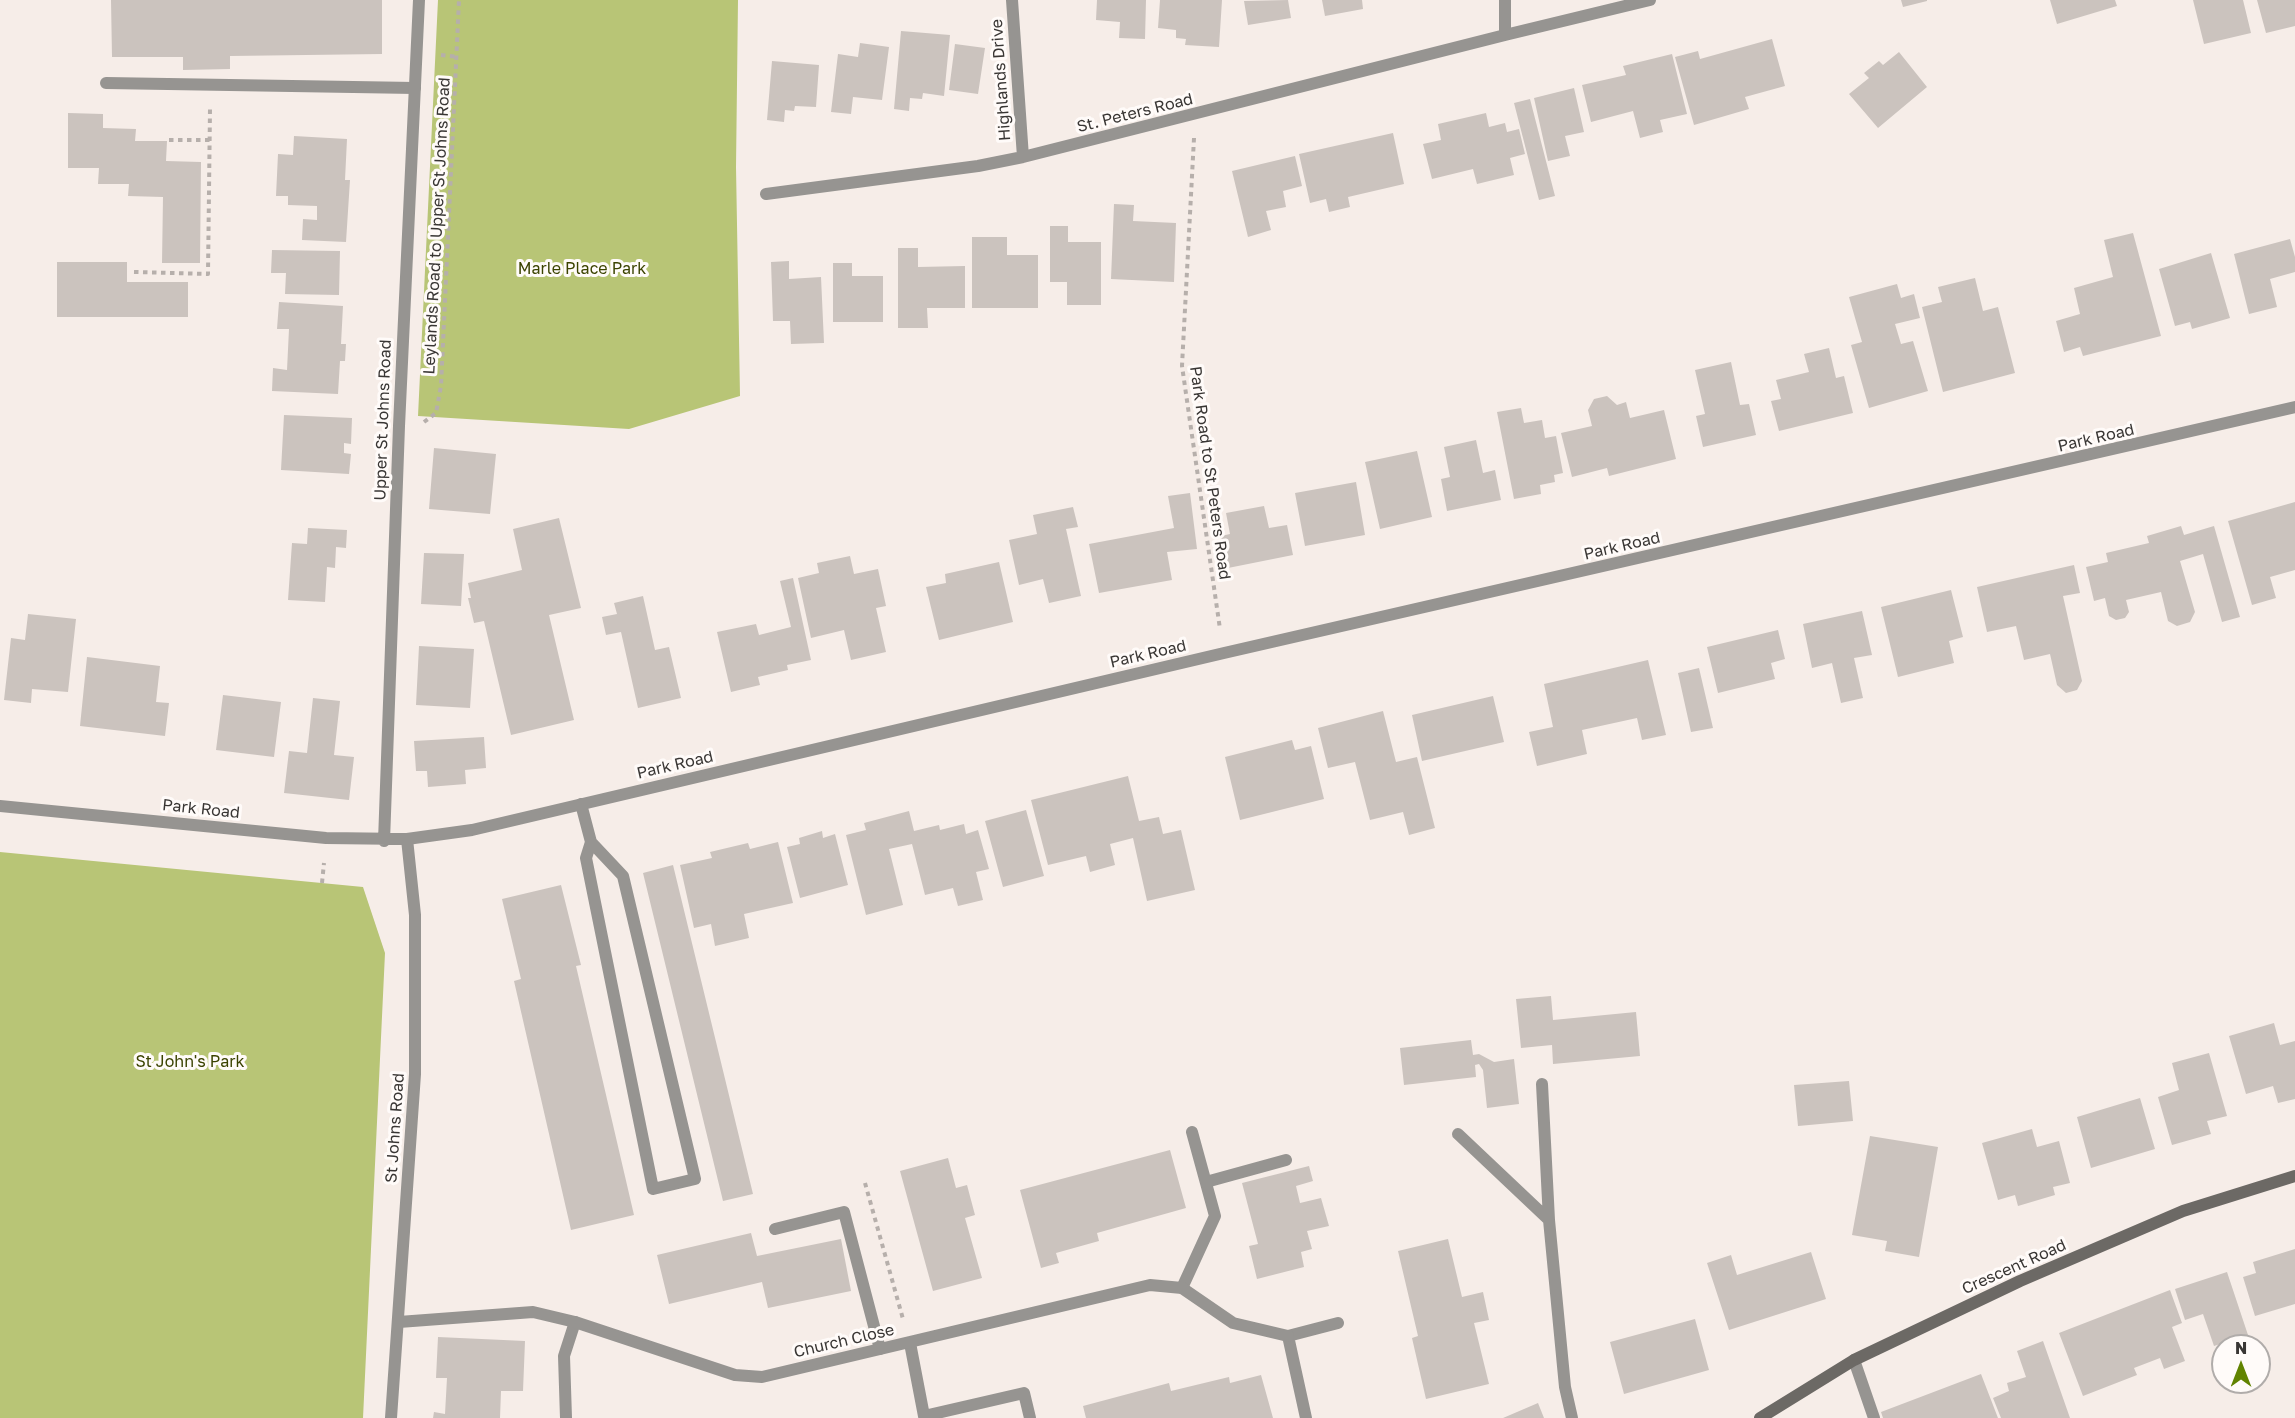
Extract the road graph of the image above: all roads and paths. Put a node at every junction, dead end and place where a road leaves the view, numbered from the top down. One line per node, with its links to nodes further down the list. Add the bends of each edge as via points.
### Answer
1 (419, 0): 9 (street, Upper St Johns Road)
2 (459, 0): 17 (path, Leylands Road to Upper St Johns Road, via 441,386 436,413 426,422)
3 (1012, 0): 13 (street, Highlands Drive)
4 (1505, 0): 6 (street)
5 (1650, 0): 6 (street, St. Peters Road)
6 (1505, 34): 10 (street, St. Peters Road)
7 (106, 83): 8 (street)
8 (211, 85): 9 (street); 12 (path)
9 (415, 88): 17 (street, Upper St Johns Road)
10 (1196, 115): 13 (street, St. Peters Road); 18 (path, Park Road to St Peters Road, via 1182,366)
11 (169, 140): 12 (path)
12 (210, 140): 15 (path, via 208,274)
13 (1023, 157): 14 (street, St. Peters Road)
14 (766, 194)
15 (134, 272)
16 (2295, 408): 18 (street, Park Road)
17 (399, 426): 22 (street, Upper St Johns Road)
18 (1224, 653): 19 (street, Park Road)
19 (581, 804): 21 (street, Park Road, via 472,830); 23 (street)
20 (0, 806): 22 (street, Park Road)
21 (407, 839): 22 (street, Park Road); 34 (street, St Johns Road, via 415,915 415,1074)
22 (384, 841)
23 (591, 843): 23 (street, via 586,858 653,1189 695,1179 623,876)
24 (1542, 1084): 31 (street)
25 (1192, 1132): 29 (street)
26 (1458, 1134): 31 (street)
27 (1286, 1160): 29 (street)
28 (2295, 1176): 40 (street, Crescent Road, via 2183,1211 2020,1281)
29 (1206, 1182): 33 (street, via 1215,1216)
30 (865, 1183): 38 (path)
31 (1549, 1220): 45 (street, via 1565,1387)
32 (775, 1229): 39 (street, via 844,1212)
33 (1182, 1288): 37 (street, Church Close, via 1233,1323); 38 (street, Church Close, via 1150,1285)
34 (399, 1322): 35 (street, Church Close, via 533,1312); 41 (street, St Johns Road)
35 (575, 1322): 39 (street, Church Close, via 735,1375 762,1377); 42 (street, via 564,1356)
36 (1338, 1323): 37 (street)
37 (1288, 1336): 44 (street)
38 (910, 1343): 39 (street, Church Close); 43 (street, via 924,1416 1024,1393)
39 (880, 1349)
40 (1854, 1360): 46 (street, Crescent Road); 47 (street)
41 (391, 1418)
42 (566, 1418)
43 (1030, 1418)
44 (1306, 1418)
45 (1572, 1418)
46 (1760, 1418)
47 (1874, 1418)

